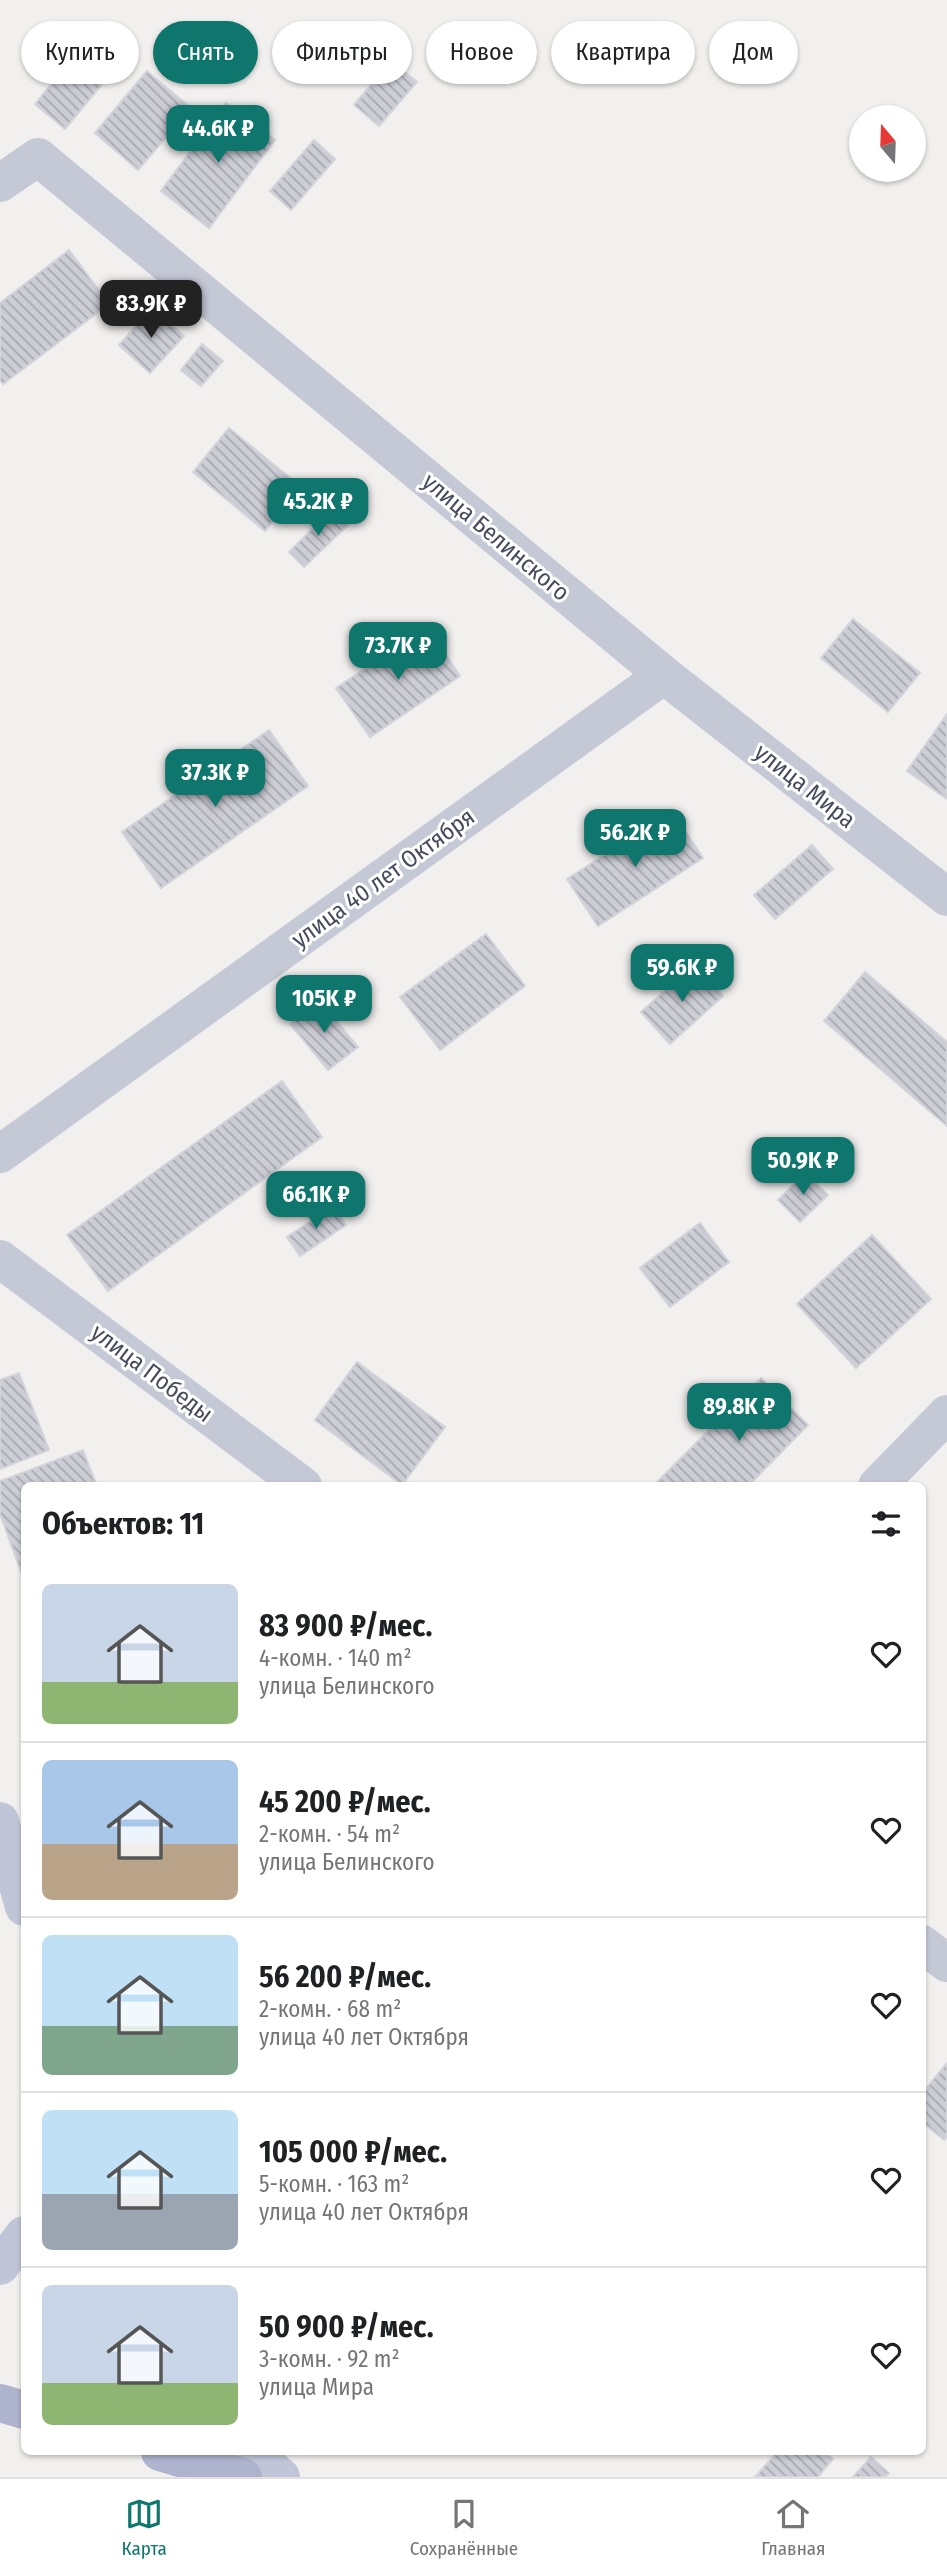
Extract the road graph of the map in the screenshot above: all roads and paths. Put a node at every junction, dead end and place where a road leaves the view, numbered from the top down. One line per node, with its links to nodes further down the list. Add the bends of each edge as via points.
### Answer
1 (0, 183): 2 (street, улица Белинского, via 38,157)
2 (664, 675): 3 (street, улица Мира); 4 (street, улица 40 лет Октября)
3 (947, 897)
4 (0, 1154)
5 (0, 1259): 7 (street, улица Победы)
6 (947, 1414): 8 (street)
7 (298, 1482)
8 (881, 1482)
9 (0, 1821): 10 (main road)
10 (21, 1896)
11 (926, 1947): 12 (street)
12 (947, 1963)
13 (21, 2239): 14 (main road)
14 (0, 2266)
15 (0, 2403): 16 (main road)
16 (21, 2409)
17 (170, 2455): 19 (main road)
18 (256, 2455): 20 (main road)
19 (243, 2477)
20 (281, 2477)

